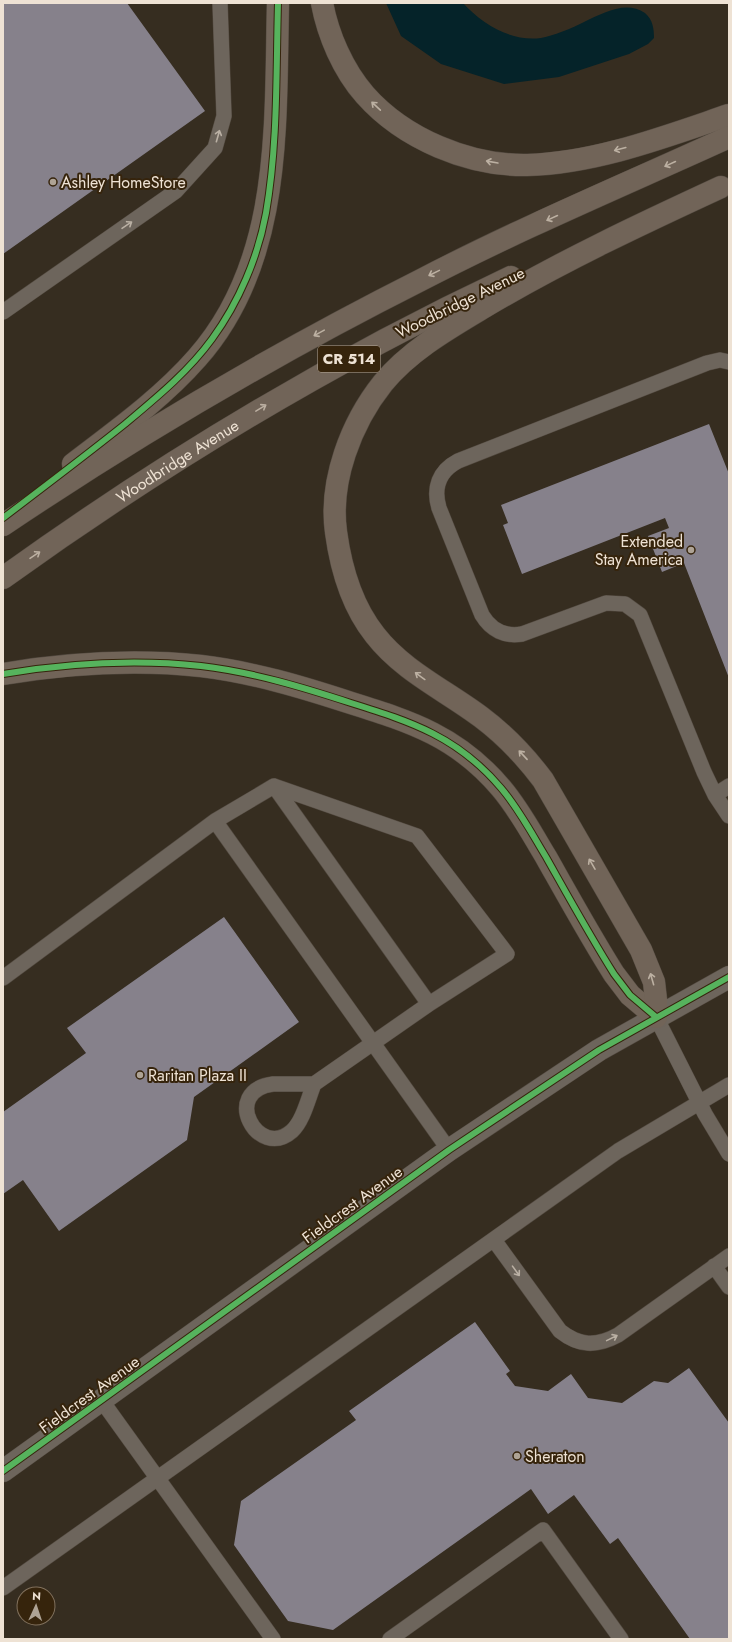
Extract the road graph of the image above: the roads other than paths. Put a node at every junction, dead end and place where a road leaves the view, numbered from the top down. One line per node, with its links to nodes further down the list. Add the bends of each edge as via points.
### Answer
1 (220, 3): 7 (lane, one-way to 1, via 176,191 215,148 224,116)
2 (278, 3): 9 (main road, via 273,141 266,213 255,254 229,312 198,358 165,390)
3 (322, 3): 4 (main road, one-way to 3, via 617,150 571,161 510,164 491,162 444,149 384,113 364,94 341,58 332,39)
4 (729, 115)
5 (729, 137): 10 (main road, CR 514, one-way to 10, via 473,254 336,323 164,422)
6 (725, 185): 11 (main road, Woodbridge Avenue / CR 514, one-way to 6, via 180,456 394,334 573,248); 21 (main road, one-way to 6, via 654,982 641,950 543,780 529,761 497,730 402,662 375,635 364,619 354,600 341,563 334,506 340,470 361,416 384,382 419,349 533,278)
7 (3, 312)
8 (729, 362): 15 (lane, via 720,360 708,363 458,461 443,472 437,490 440,508 482,615 494,629 511,635 522,634 612,602 625,604 640,615 698,760)
9 (3, 518)
10 (3, 525)
11 (3, 578)
12 (3, 674): 21 (main road, via 101,662 203,666 296,686 397,717 435,734 469,756 510,799 616,978 630,995)
13 (274, 786): 17 (lane); 20 (lane); 20 (lane, via 417,836 507,954)
14 (729, 786): 15 (lane)
15 (715, 794): 16 (lane)
16 (729, 816)
17 (215, 822): 19 (lane); 22 (lane)
18 (729, 977): 21 (street, Fieldcrest Avenue)
19 (3, 978)
20 (429, 1004): 22 (lane)
21 (656, 1018): 25 (lane); 26 (street, Fieldcrest Avenue, via 599,1050)
22 (373, 1044): 23 (lane); 26 (lane)
23 (314, 1084): 23 (lane, via 273,1084 259,1088 252,1094 248,1103 247,1117 252,1126 258,1133 267,1137 276,1138 288,1134 297,1124)
24 (729, 1085): 25 (lane)
25 (699, 1102): 27 (lane); 28 (lane, via 618,1151)
26 (449, 1150): 32 (street, Fieldcrest Avenue)
27 (729, 1154)
28 (494, 1240): 30 (lane, one-way to 30, via 560,1331 584,1343 602,1341 618,1335); 34 (lane)
29 (729, 1256): 30 (lane)
30 (714, 1266): 31 (lane)
31 (729, 1287)
32 (102, 1401): 33 (street, Fieldcrest Avenue); 34 (lane)
33 (3, 1471)
34 (158, 1478): 35 (lane); 36 (lane)
35 (3, 1588)
36 (273, 1639)
37 (390, 1639): 38 (lane, via 543,1530)
38 (621, 1639)

